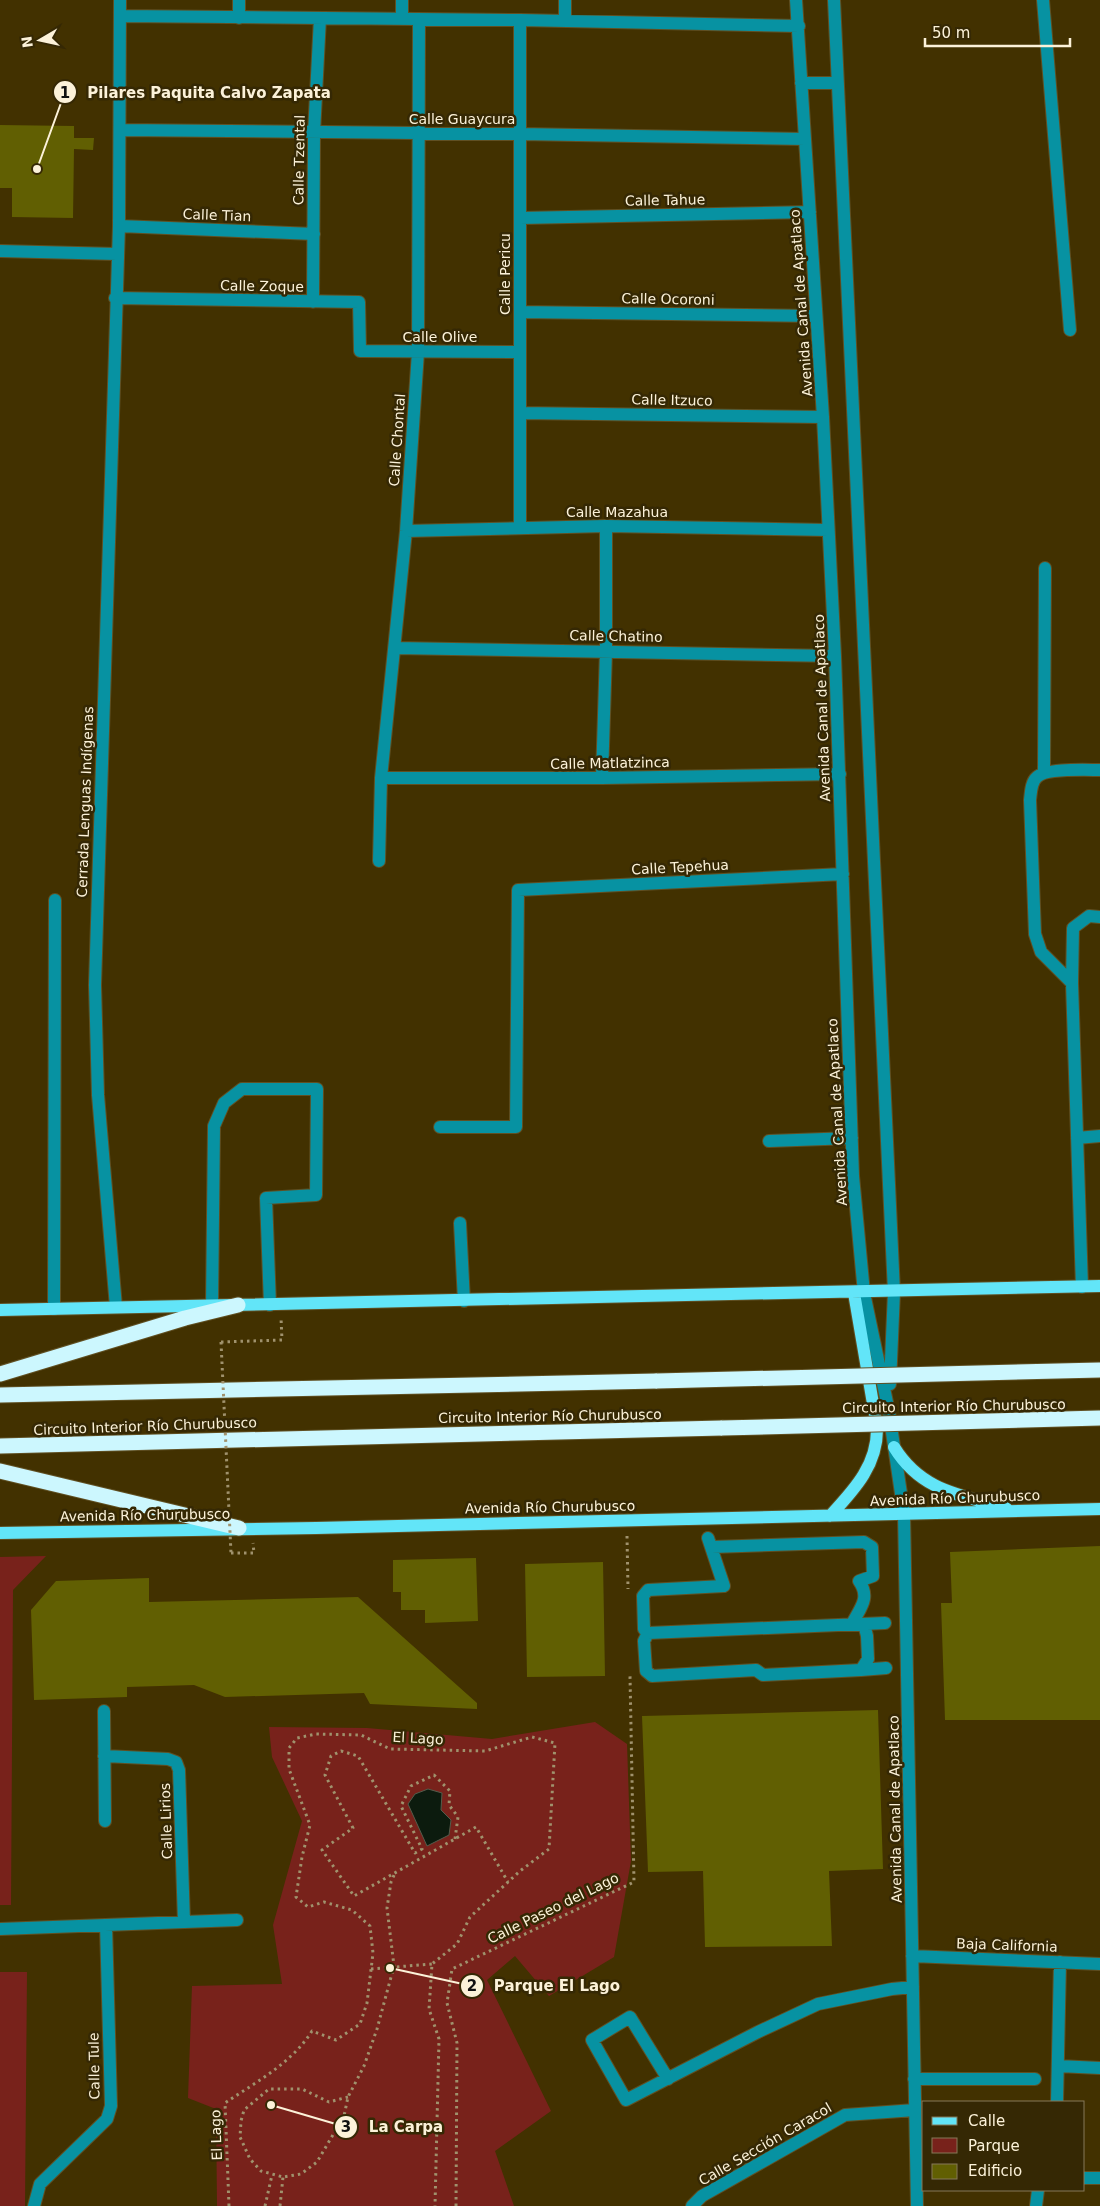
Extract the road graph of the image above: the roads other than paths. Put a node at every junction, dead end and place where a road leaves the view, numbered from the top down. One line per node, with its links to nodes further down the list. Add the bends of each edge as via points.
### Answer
1 (120, 0): 8 (street, Cerrada Lenguas Indígenas)
2 (239, 0): 9 (street)
3 (402, 0): 11 (street)
4 (565, 0): 14 (street)
5 (796, 0): 15 (street, Avenida Canal de Apatlaco)
6 (834, 0): 17 (street, Avenida Canal de Apatlaco)
7 (1043, 0): 33 (street)
8 (120, 16): 9 (street); 18 (street, Cerrada Lenguas Indígenas)
9 (239, 18): 10 (street)
10 (320, 18): 11 (street); 19 (street, Calle Tzental)
11 (402, 19): 12 (street)
12 (419, 20): 13 (street); 20 (street, Calle Chontal)
13 (520, 20): 14 (street); 21 (street, Calle Pericu)
14 (565, 21): 15 (street)
15 (799, 26): 16 (street, Avenida Canal de Apatlaco)
16 (801, 82): 17 (street); 22 (street, Avenida Canal de Apatlaco)
17 (838, 83): 65 (street, Avenida Canal de Apatlaco)
18 (120, 130): 19 (street, Calle Guaycura); 25 (street, Cerrada Lenguas Indígenas)
19 (314, 133): 20 (street, Calle Guaycura); 26 (street, Calle Tzental)
20 (420, 134): 21 (street, Calle Guaycura); 35 (street, Calle Chontal)
21 (520, 134): 22 (street, Calle Guaycura); 24 (street, Calle Pericu)
22 (805, 139): 23 (street, Avenida Canal de Apatlaco)
23 (810, 212): 24 (street, Calle Tahue); 32 (street, Avenida Canal de Apatlaco)
24 (520, 218): 31 (street, Calle Pericu)
25 (118, 226): 26 (street, Calle Tian); 28 (street, Cerrada Lenguas Indígenas)
26 (314, 234): 30 (street, Calle Tzental)
27 (0, 251): 28 (street)
28 (117, 254): 29 (street, Cerrada Lenguas Indígenas)
29 (115, 298): 30 (street, Calle Zoque); 71 (street, Cerrada Lenguas Indígenas, via 95,985 98,1095)
30 (313, 302): 34 (street, Calle Zoque, via 359,302)
31 (520, 312): 32 (street, Calle Ocoroni); 36 (street, Calle Pericu)
32 (815, 316): 38 (street, Avenida Canal de Apatlaco)
33 (1070, 330)
34 (360, 351): 35 (street, Calle Olive)
35 (418, 352): 36 (street, Calle Olive); 42 (street, Calle Chontal)
36 (520, 352): 37 (street, Calle Pericu)
37 (520, 413): 38 (street, Calle Itzuco); 40 (street, Calle Pericu)
38 (823, 416): 41 (street, Avenida Canal de Apatlaco)
39 (606, 526): 40 (street, Calle Mazahua); 41 (street, Calle Mazahua); 45 (street)
40 (520, 528): 42 (street, Calle Mazahua)
41 (828, 530): 46 (street, Avenida Canal de Apatlaco)
42 (406, 532): 44 (street, Calle Chontal)
43 (1046, 568): 48 (street)
44 (395, 648): 45 (street, Calle Chatino); 50 (street, Calle Chontal)
45 (606, 651): 46 (street, Calle Chatino); 51 (street)
46 (835, 656): 49 (street, Avenida Canal de Apatlaco)
47 (1100, 770): 48 (street)
48 (1044, 772): 56 (street, via 1036,778 1030,800 1035,934 1041,952)
49 (840, 774): 51 (street, Calle Matlatzinca); 53 (street, Avenida Canal de Apatlaco)
50 (381, 778): 51 (street, Calle Matlatzinca); 52 (street, Calle Chontal)
51 (602, 778)
52 (379, 861)
53 (843, 874): 57 (street, Calle Tepehua, via 518,890 516,1127); 59 (street, Avenida Canal de Apatlaco)
54 (55, 900): 72 (street)
55 (1100, 916): 56 (street, via 1089,916 1073,928)
56 (1072, 983): 60 (street)
57 (440, 1127)
58 (1100, 1136): 60 (street)
59 (852, 1138): 61 (street); 66 (street, Avenida Canal de Apatlaco)
60 (1077, 1138): 64 (street)
61 (769, 1141)
62 (460, 1223): 67 (street)
63 (1100, 1286): 64 (main road)
64 (1082, 1287): 65 (main road)
65 (894, 1292): 66 (main road); 77 (street, Avenida Canal de Apatlaco)
66 (859, 1293): 67 (main road); 77 (street, Avenida Canal de Apatlaco); 85 (main road, via 877,1438 864,1475)
67 (464, 1301): 69 (main road)
68 (238, 1305): 69 (main road); 70 (main road); 75 (highway)
69 (275, 1305): 70 (street, via 266,1198 316,1195 317,1089 242,1089 224,1103 214,1126)
70 (212, 1306): 71 (main road)
71 (116, 1308): 72 (main road)
72 (54, 1309): 73 (main road)
73 (0, 1310)
74 (1100, 1370): 76 (highway, bridge)
75 (0, 1374)
76 (0, 1395)
77 (889, 1412): 80 (street, Avenida Canal de Apatlaco)
78 (1100, 1418): 79 (highway, Circuito Interior Río Churubusco, bridge)
79 (0, 1446)
80 (894, 1447): 83 (main road, via 911,1470 934,1486); 84 (street, Avenida Canal de Apatlaco)
81 (0, 1470): 86 (highway)
82 (1100, 1509): 83 (main road, Avenida Río Churubusco)
83 (1020, 1511): 84 (main road, Avenida Río Churubusco)
84 (904, 1514): 85 (main road, Avenida Río Churubusco); 100 (street, Avenida Canal de Apatlaco)
85 (830, 1516): 86 (main road, Avenida Río Churubusco)
86 (238, 1528): 87 (main road, Avenida Río Churubusco)
87 (0, 1533)
88 (885, 1623): 89 (street)
89 (858, 1624): 90 (street); 90 (street, via 865,1590 858,1581 873,1576 872,1547 864,1542 710,1542 724,1586 648,1590 643,1596 644,1629); 92 (street, via 867,1636 868,1659)
90 (648, 1634): 92 (street, via 644,1640 646,1672 652,1676 756,1670 763,1675)
91 (886, 1668): 92 (street)
92 (860, 1670)
93 (104, 1711): 94 (street)
94 (104, 1756): 95 (street); 97 (street, Calle Lirios, via 168,1758 176,1762 179,1770)
95 (105, 1821)
96 (237, 1920): 97 (street)
97 (184, 1922): 98 (street)
98 (106, 1925): 99 (street); 114 (street, Calle Tule, via 110,2106 107,2119 40,2184)
99 (0, 1929)
100 (912, 1956): 101 (street, Baja California); 103 (street, Avenida Canal de Apatlaco)
101 (1060, 1962): 102 (street, Baja California); 104 (street)
102 (1100, 1964)
103 (913, 1987): 106 (street, via 818,2004); 107 (street, Avenida Canal de Apatlaco)
104 (1058, 2066): 105 (street); 109 (street)
105 (1100, 2068)
106 (668, 2079): 106 (street, via 626,2100 592,2040 630,2017)
107 (914, 2079): 108 (street); 110 (street, Avenida Canal de Apatlaco)
108 (1035, 2079)
109 (1057, 2101)
110 (915, 2110): 115 (street, Calle Sección Caracol, via 845,2115 702,2196); 116 (street, Avenida Canal de Apatlaco)
111 (1085, 2178): 112 (street)
112 (1100, 2178)
113 (1038, 2191): 117 (street)
114 (34, 2206)
115 (692, 2206)
116 (917, 2206)
117 (1036, 2206)

